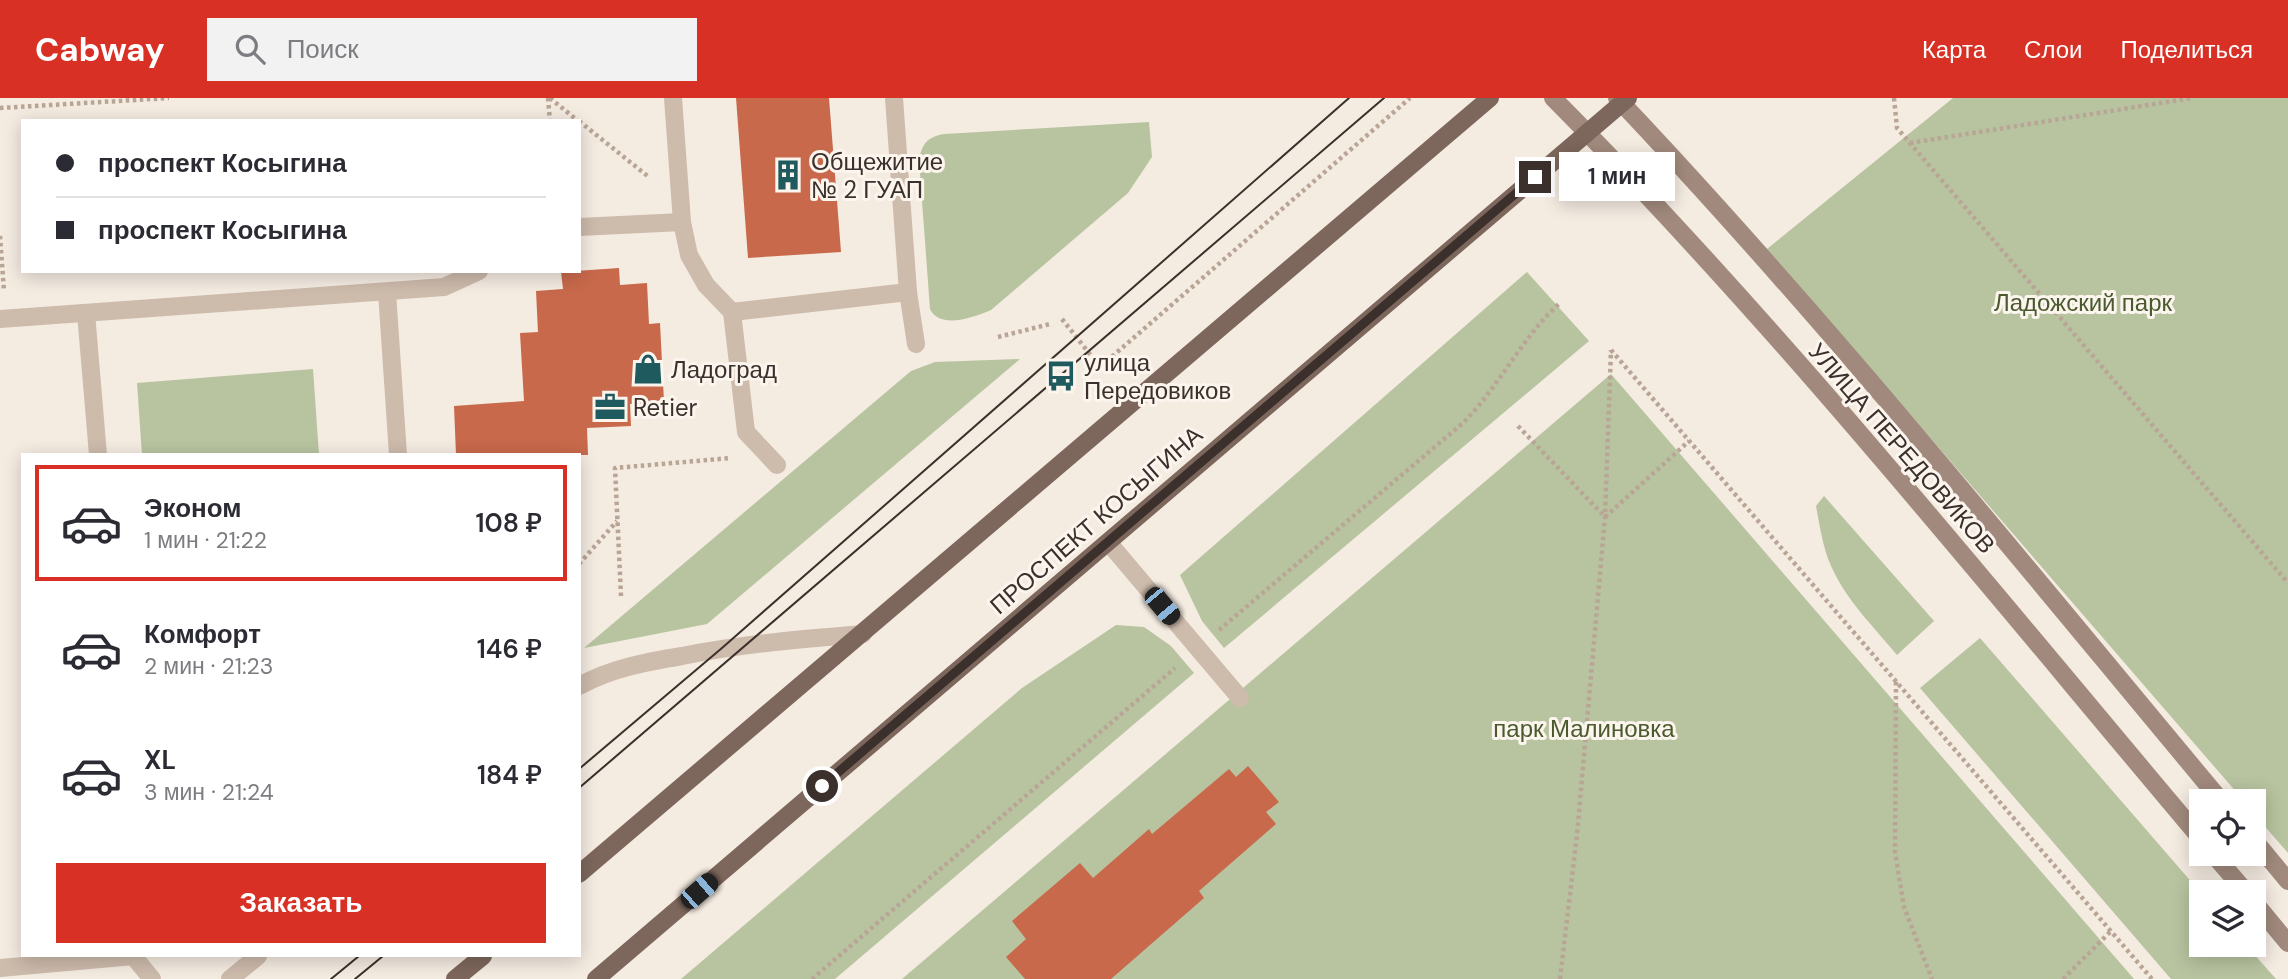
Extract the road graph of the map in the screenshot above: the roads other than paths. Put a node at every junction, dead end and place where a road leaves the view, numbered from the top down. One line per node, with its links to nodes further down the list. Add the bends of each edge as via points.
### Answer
1 (673, 98): 7 (street)
2 (894, 98): 11 (street)
3 (1490, 98): 20 (main road)
4 (1553, 98): 6 (main road, УЛИЦА ПЕРЕДОВИКОВ)
5 (1623, 100): 6 (main road, ПРОСПЕКТ КОСЫГИНА); 23 (main road, УЛИЦА ПЕРЕДОВИКОВ, via 1927,448)
6 (1587, 133): 19 (main road, ПРОСПЕКТ КОСЫГИНА); 24 (main road, УЛИЦА ПЕРЕДОВИКОВ, via 1673,223 1893,473)
7 (682, 222): 8 (street); 12 (street, via 689,255 706,285)
8 (581, 228)
9 (475, 273): 10 (street, via 444,287)
10 (387, 292): 13 (street); 17 (street)
11 (908, 292): 12 (street); 15 (street)
12 (732, 312): 18 (street, via 746,432)
13 (86, 313): 14 (street); 16 (street)
14 (3, 319)
15 (916, 344)
16 (98, 453)
17 (398, 453)
18 (777, 466)
19 (1108, 541): 22 (street); 40 (main road, ПРОСПЕКТ КОСЫГИНА)
20 (863, 634): 21 (street, via 748,643 638,663); 27 (main road)
21 (581, 684)
22 (1240, 698)
23 (2211, 789)
24 (2189, 825)
25 (2266, 854): 29 (main road)
26 (2223, 866): 28 (main road)
27 (581, 872)
28 (2236, 880)
29 (2288, 881)
30 (2266, 916): 31 (main road)
31 (2288, 943)
32 (123, 957): 36 (street)
33 (135, 957): 37 (street)
34 (257, 957): 38 (street)
35 (481, 957): 39 (main road)
36 (0, 968)
37 (152, 979)
38 (230, 979)
39 (455, 979)
40 (596, 979)

